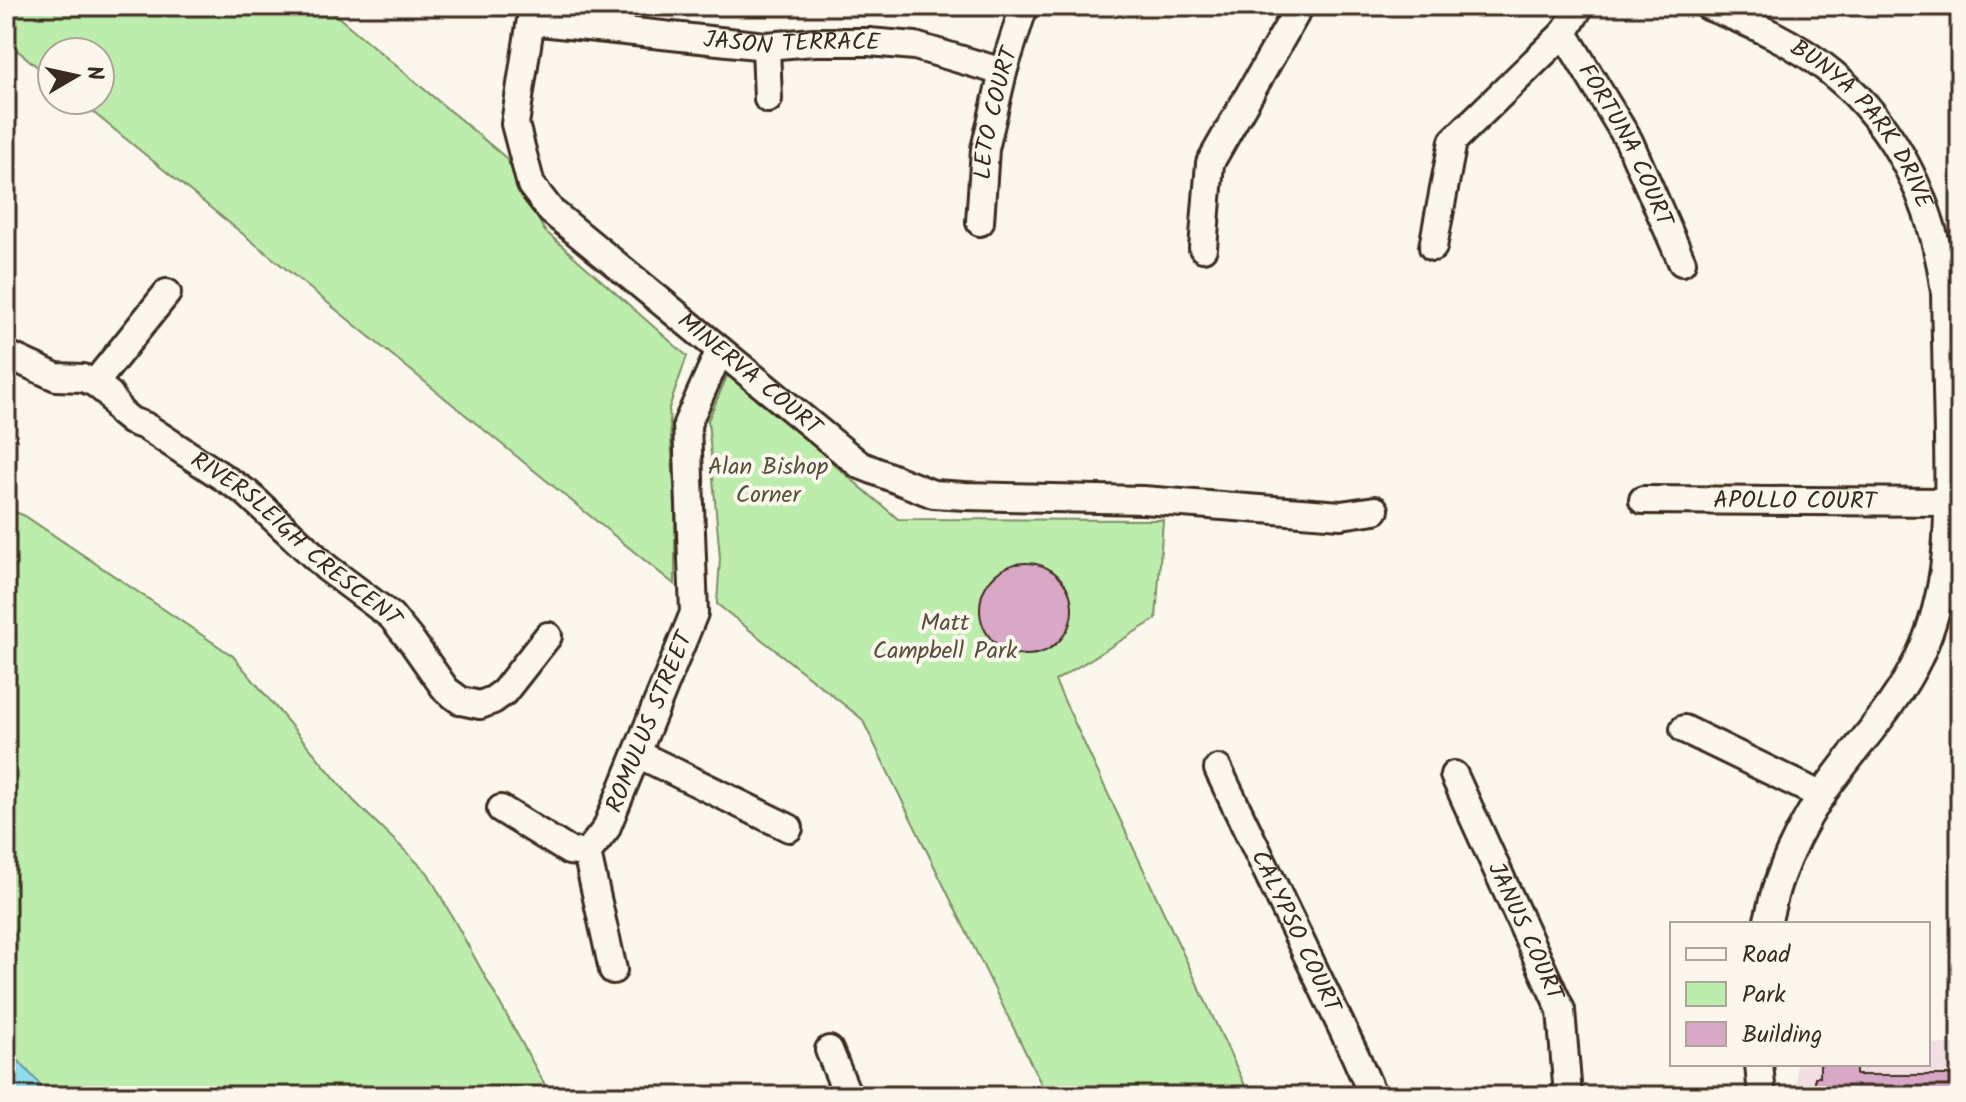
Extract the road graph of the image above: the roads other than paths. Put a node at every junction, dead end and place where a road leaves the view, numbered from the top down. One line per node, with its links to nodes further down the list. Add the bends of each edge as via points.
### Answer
1 (1024, 6): 9 (street, LETO COURT)
2 (1300, 6): 13 (street, via 1210,163)
3 (1580, 6): 7 (street)
4 (1708, 6): 5 (street, BUNYA PARK DRIVE)
5 (1735, 11): 20 (street, BUNYA PARK DRIVE, via 1807,55 1851,90 1886,130 1919,188 1934,231 1945,292)
6 (532, 14): 8 (street, JASON TERRACE); 16 (street, MINERVA COURT, via 515,124 531,185 551,211)
7 (1564, 33): 12 (street, via 1453,141); 14 (street, FORTUNA COURT, via 1629,141)
8 (766, 46): 9 (street, JASON TERRACE, via 915,46); 10 (street)
9 (1003, 72): 11 (street, LETO COURT, via 985,149)
10 (768, 99)
11 (980, 222)
12 (1433, 247)
13 (1203, 248)
14 (1682, 262)
15 (167, 293): 18 (street)
16 (720, 350): 21 (street, MINERVA COURT, via 860,465 933,494 1143,500 1341,515); 24 (street, ROMULUS STREET, via 687,424 694,613)
17 (6, 354): 18 (street, via 56,377)
18 (95, 383): 22 (street, RIVERSLEIGH CRESCENT, via 131,421 247,493 327,568 391,616 446,690 461,701 480,705 504,692)
19 (1643, 500): 20 (street, APOLLO COURT)
20 (1949, 502): 27 (street, BUNYA PARK DRIVE, via 1945,572 1935,619 1919,658)
21 (1375, 510)
22 (548, 636)
23 (1684, 729): 27 (street)
24 (638, 754): 29 (street); 30 (street, ROMULUS STREET, via 606,829)
25 (1218, 769): 36 (street, CALYPSO COURT)
26 (1454, 775): 37 (street, JANUS COURT, via 1561,1010)
27 (1822, 796): 31 (street, BUNYA PARK DRIVE, via 1780,877)
28 (501, 809): 30 (street, via 569,851)
29 (789, 828)
30 (587, 853): 32 (street)
31 (1768, 922)
32 (613, 970)
33 (829, 1050): 35 (street)
34 (1759, 1066): 38 (street)
35 (848, 1096)
36 (1373, 1096)
37 (1568, 1096)
38 (1762, 1096)

